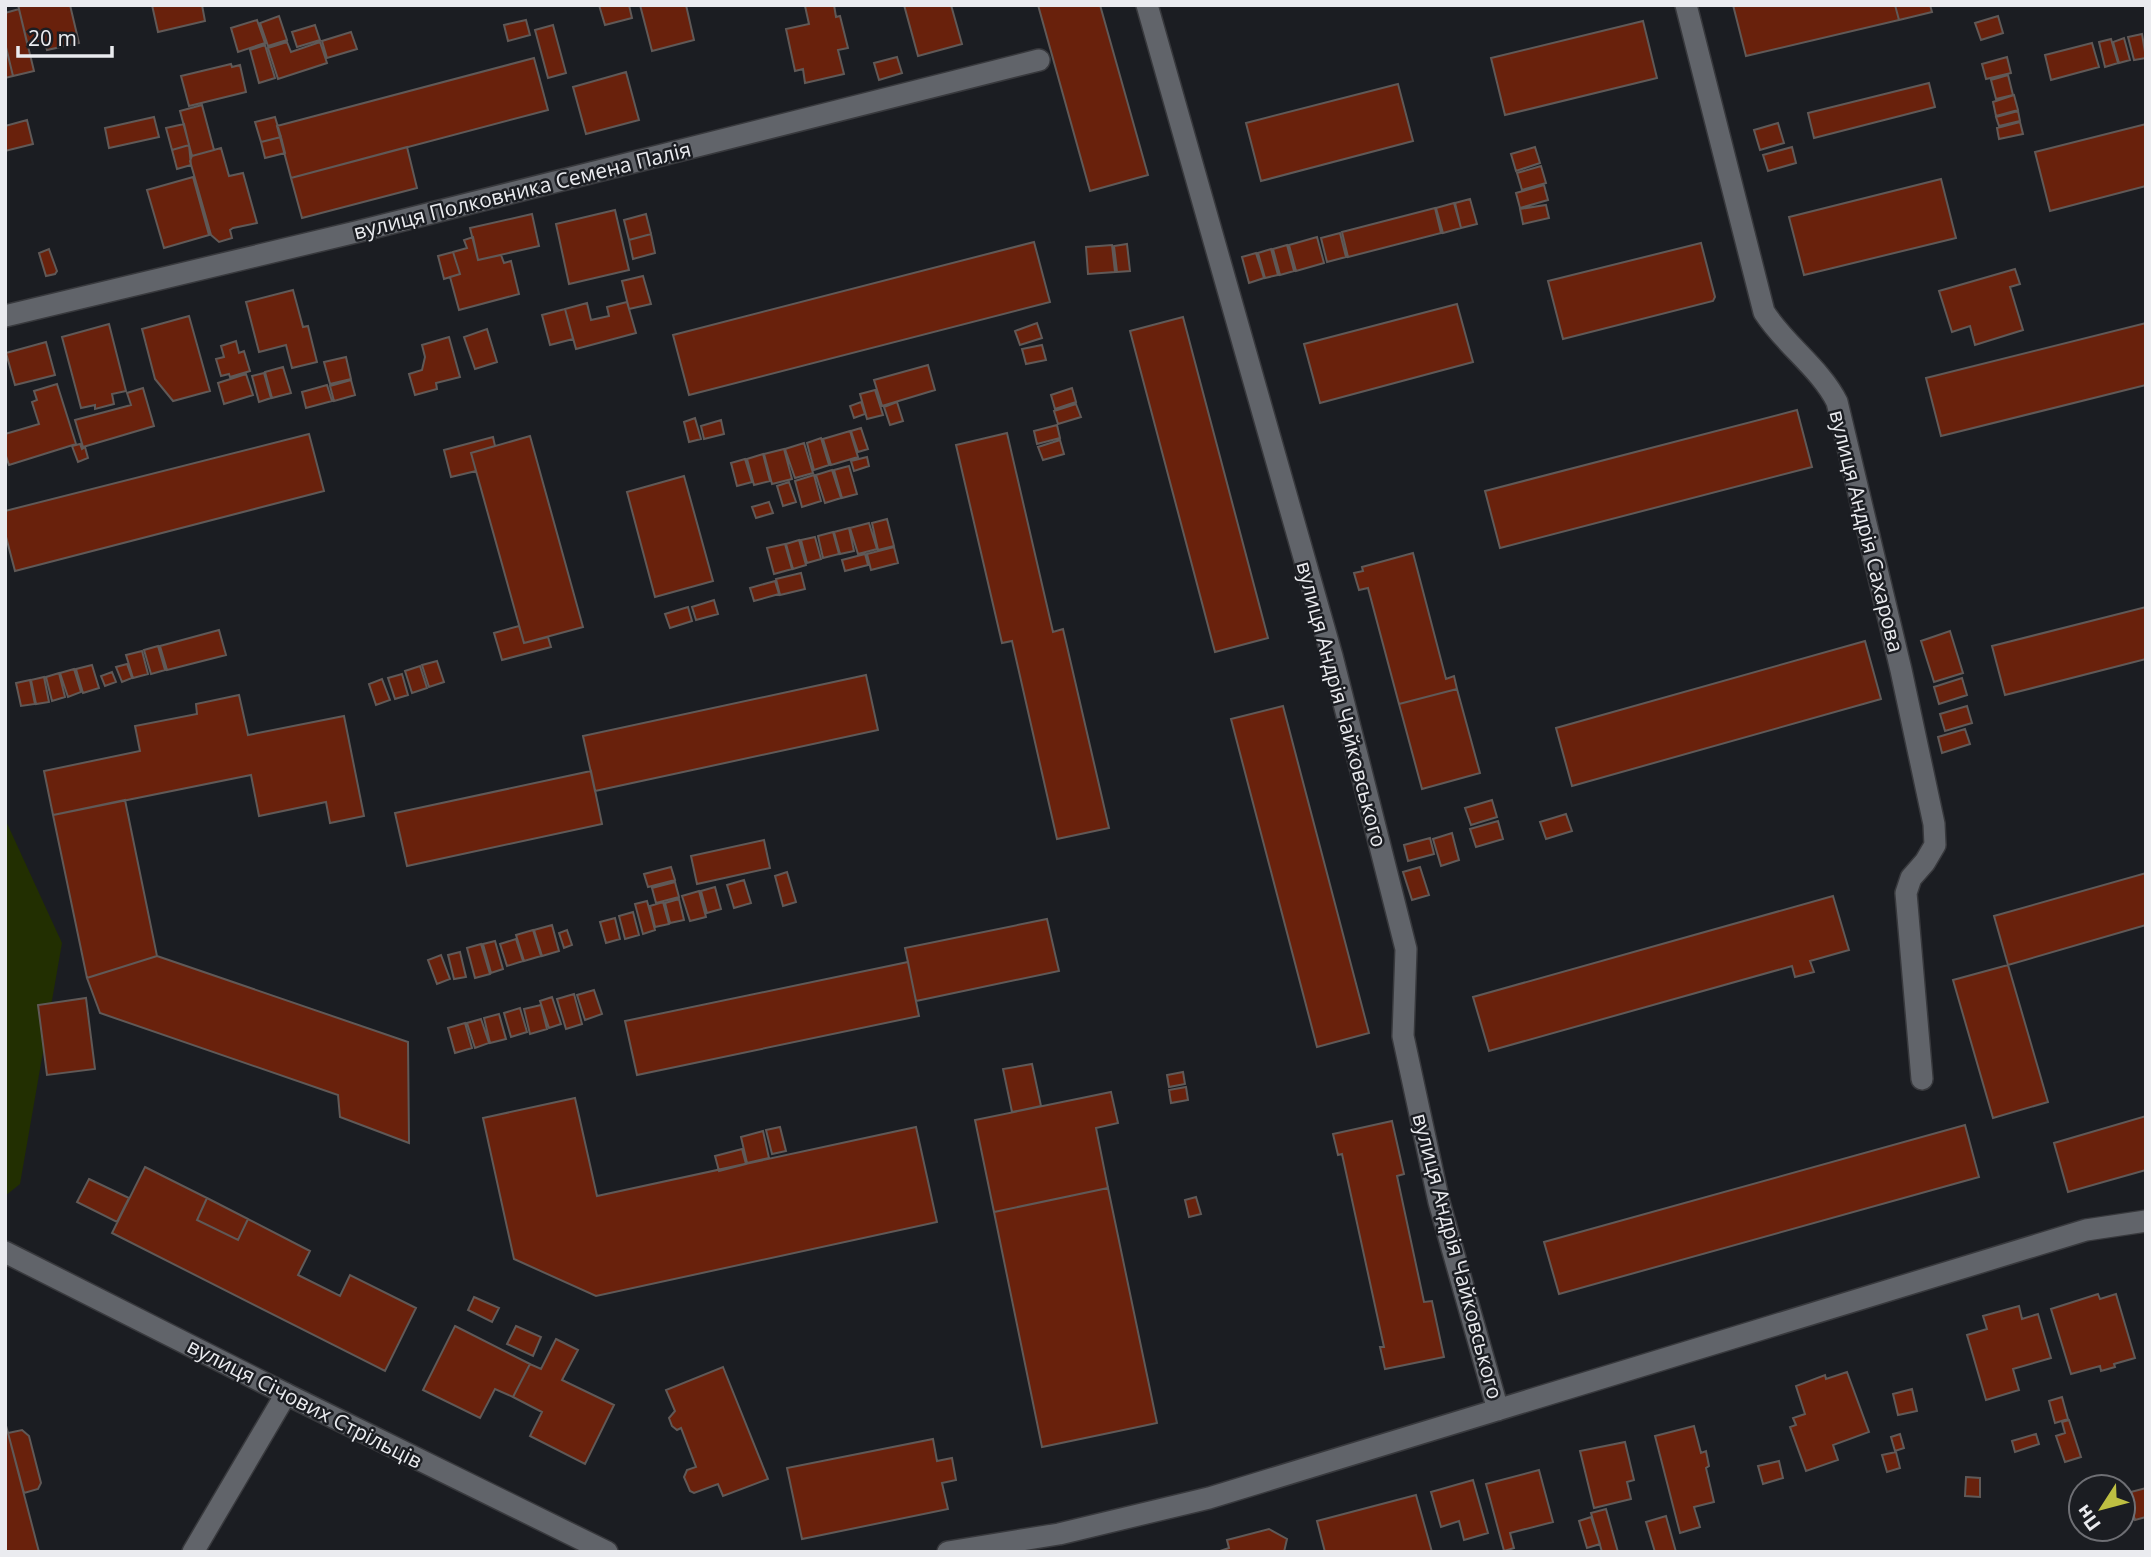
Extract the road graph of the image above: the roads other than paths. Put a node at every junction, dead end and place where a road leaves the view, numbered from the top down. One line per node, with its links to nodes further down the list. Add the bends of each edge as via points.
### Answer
1 (1147, 5): 9 (street, вулиця Андрія Чайковського, via 1332,656 1406,949 1403,1036 1439,1202)
2 (1686, 5): 5 (street, вулиця Андрія Сахарова, via 1764,312 1837,402 1901,670 1934,824 1935,845 1906,893)
3 (1039, 60): 4 (street, вулиця Полковника Семена Палія)
4 (5, 316)
5 (1922, 1079)
6 (2146, 1221): 9 (street, вулиця Андрія Чайковського, via 2086,1230)
7 (5, 1252): 8 (street, вулиця Січових Стрільців)
8 (286, 1394): 10 (street); 11 (street, вулиця Січових Стрільців)
9 (1498, 1410): 12 (street, вулиця Андрія Чайковського, via 1209,1498 1059,1534)
10 (193, 1552)
11 (607, 1552)
12 (948, 1552)

